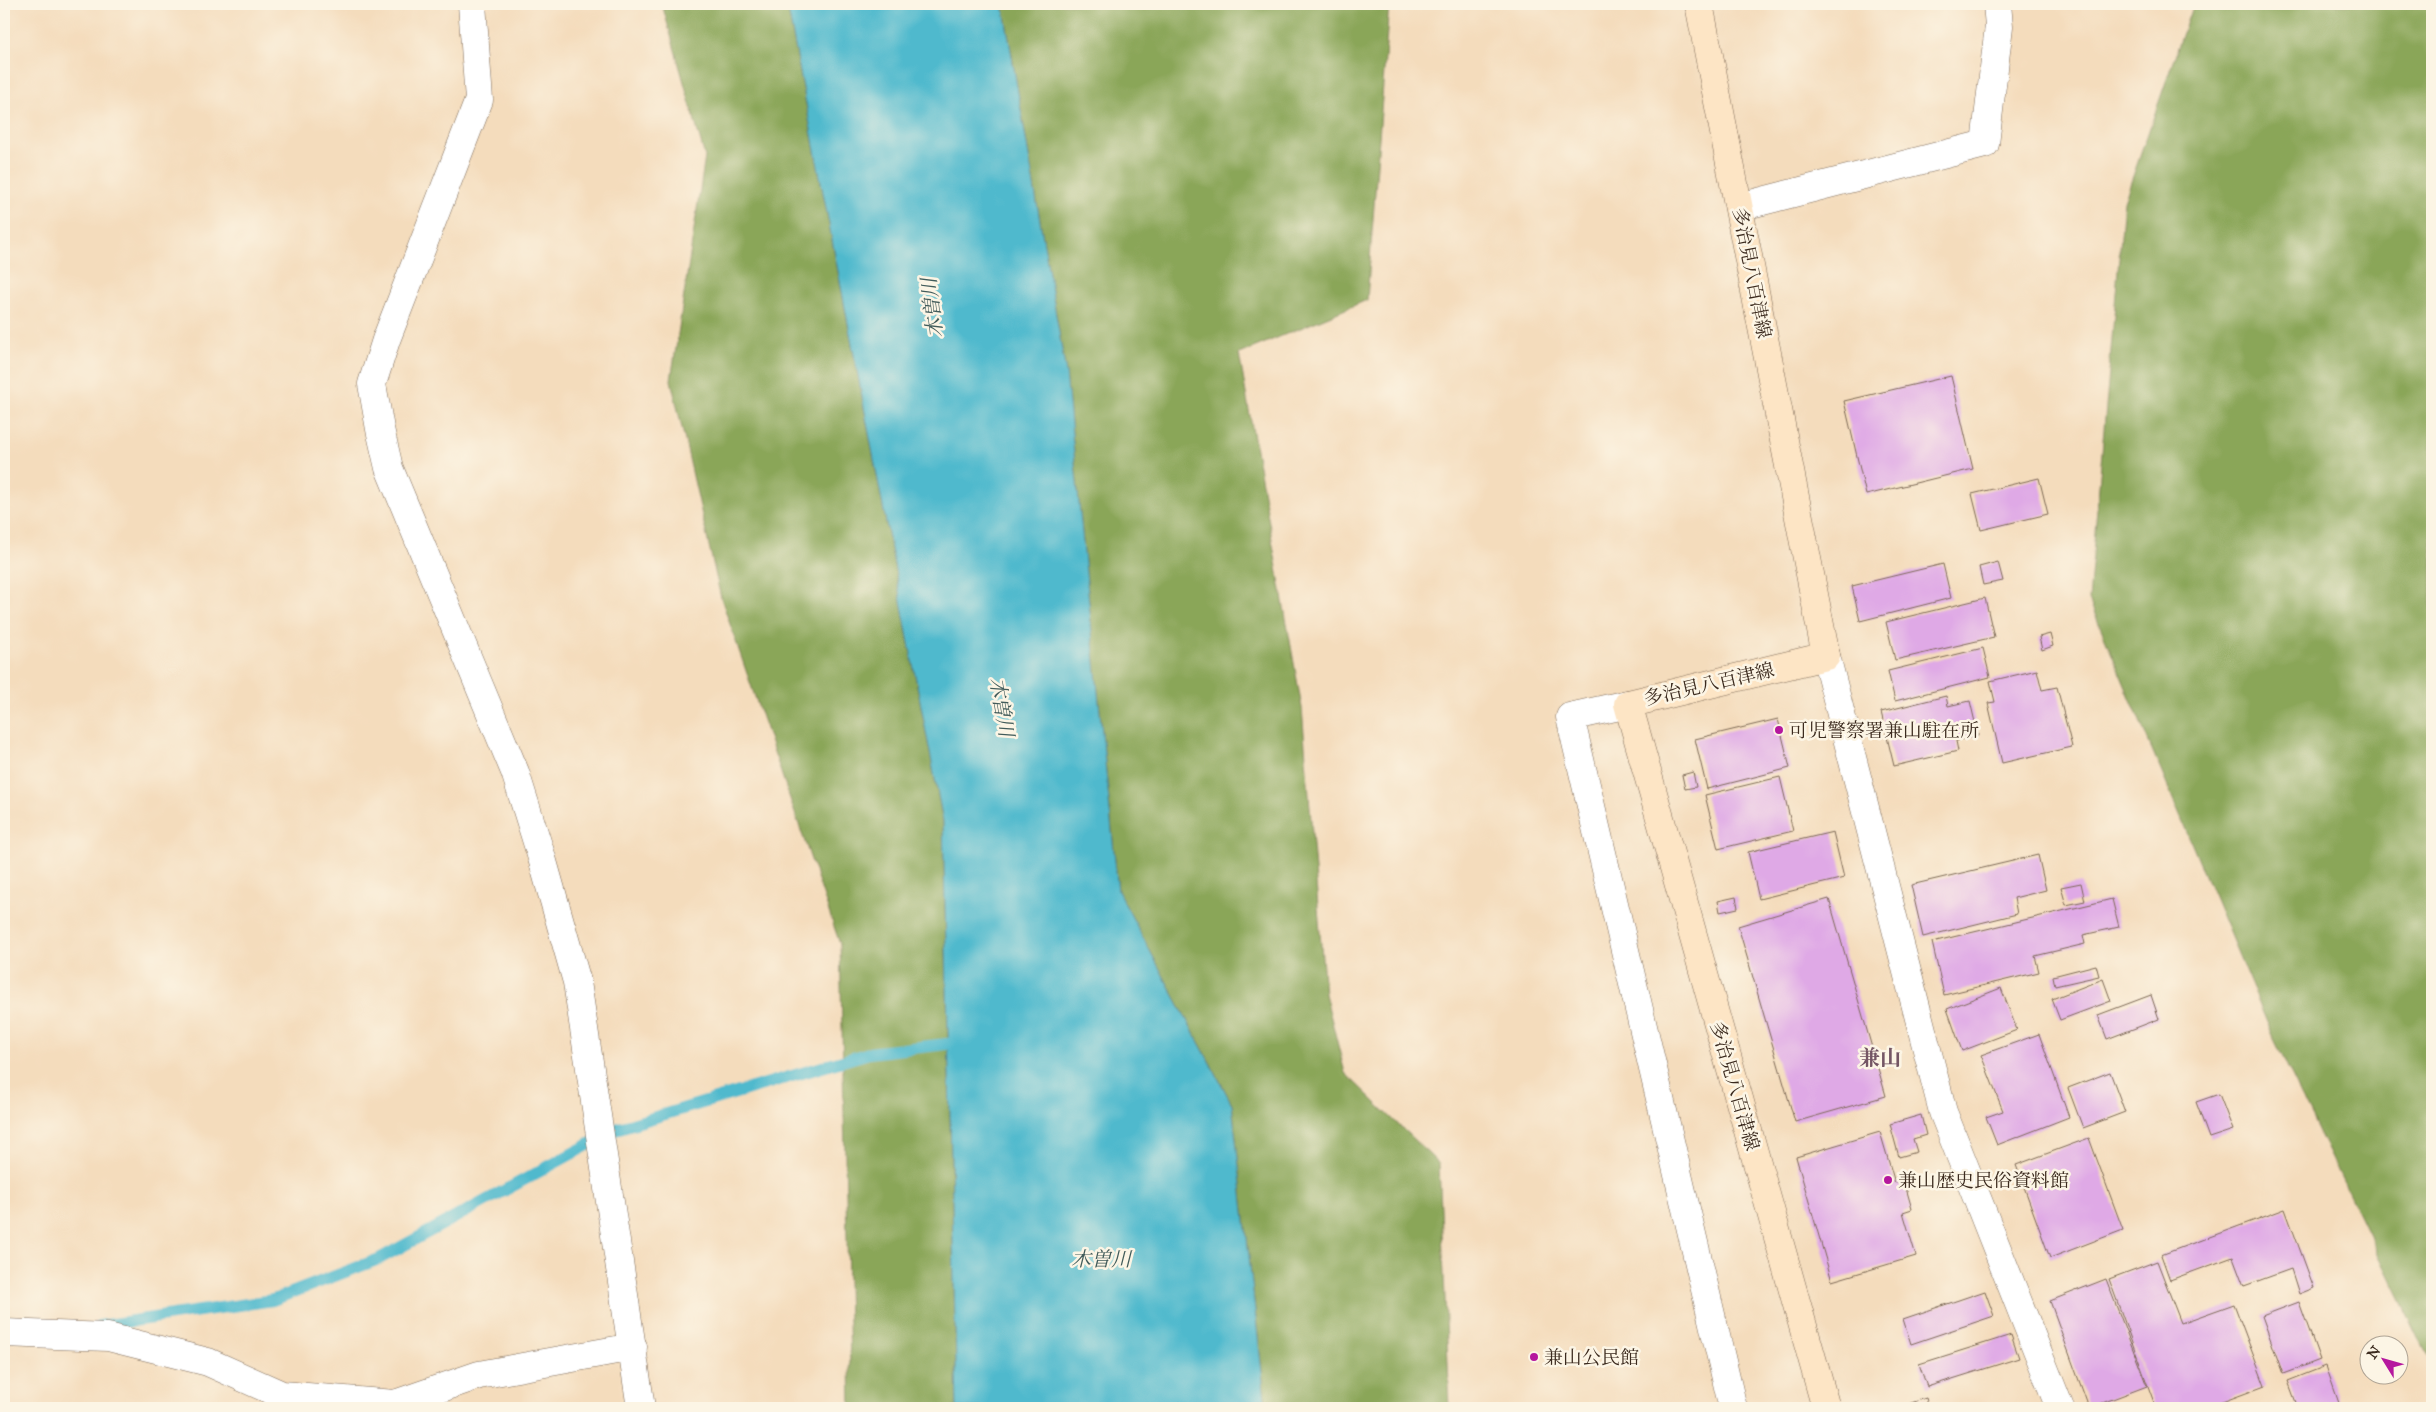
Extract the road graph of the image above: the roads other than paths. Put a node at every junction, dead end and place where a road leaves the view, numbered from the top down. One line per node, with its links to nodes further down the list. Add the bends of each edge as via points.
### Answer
1 (472, 4): 8 (street, via 479,100 372,384 390,468 515,772 578,982)
2 (1699, 4): 4 (main road, 多治見八百津線)
3 (1997, 4): 4 (street, via 2000,26 1986,144)
4 (1739, 207): 5 (main road, 多治見八百津線)
5 (1826, 656): 6 (main road, 多治見八百津線); 12 (street, via 1943,1112)
6 (1628, 704): 10 (street, via 1570,717); 11 (main road, 多治見八百津線)
7 (4, 1333): 8 (street, via 108,1337 208,1362 282,1395 396,1404 479,1375)
8 (632, 1347): 9 (street)
9 (641, 1408)
10 (1733, 1408)
11 (1826, 1408)
12 (2060, 1408)

